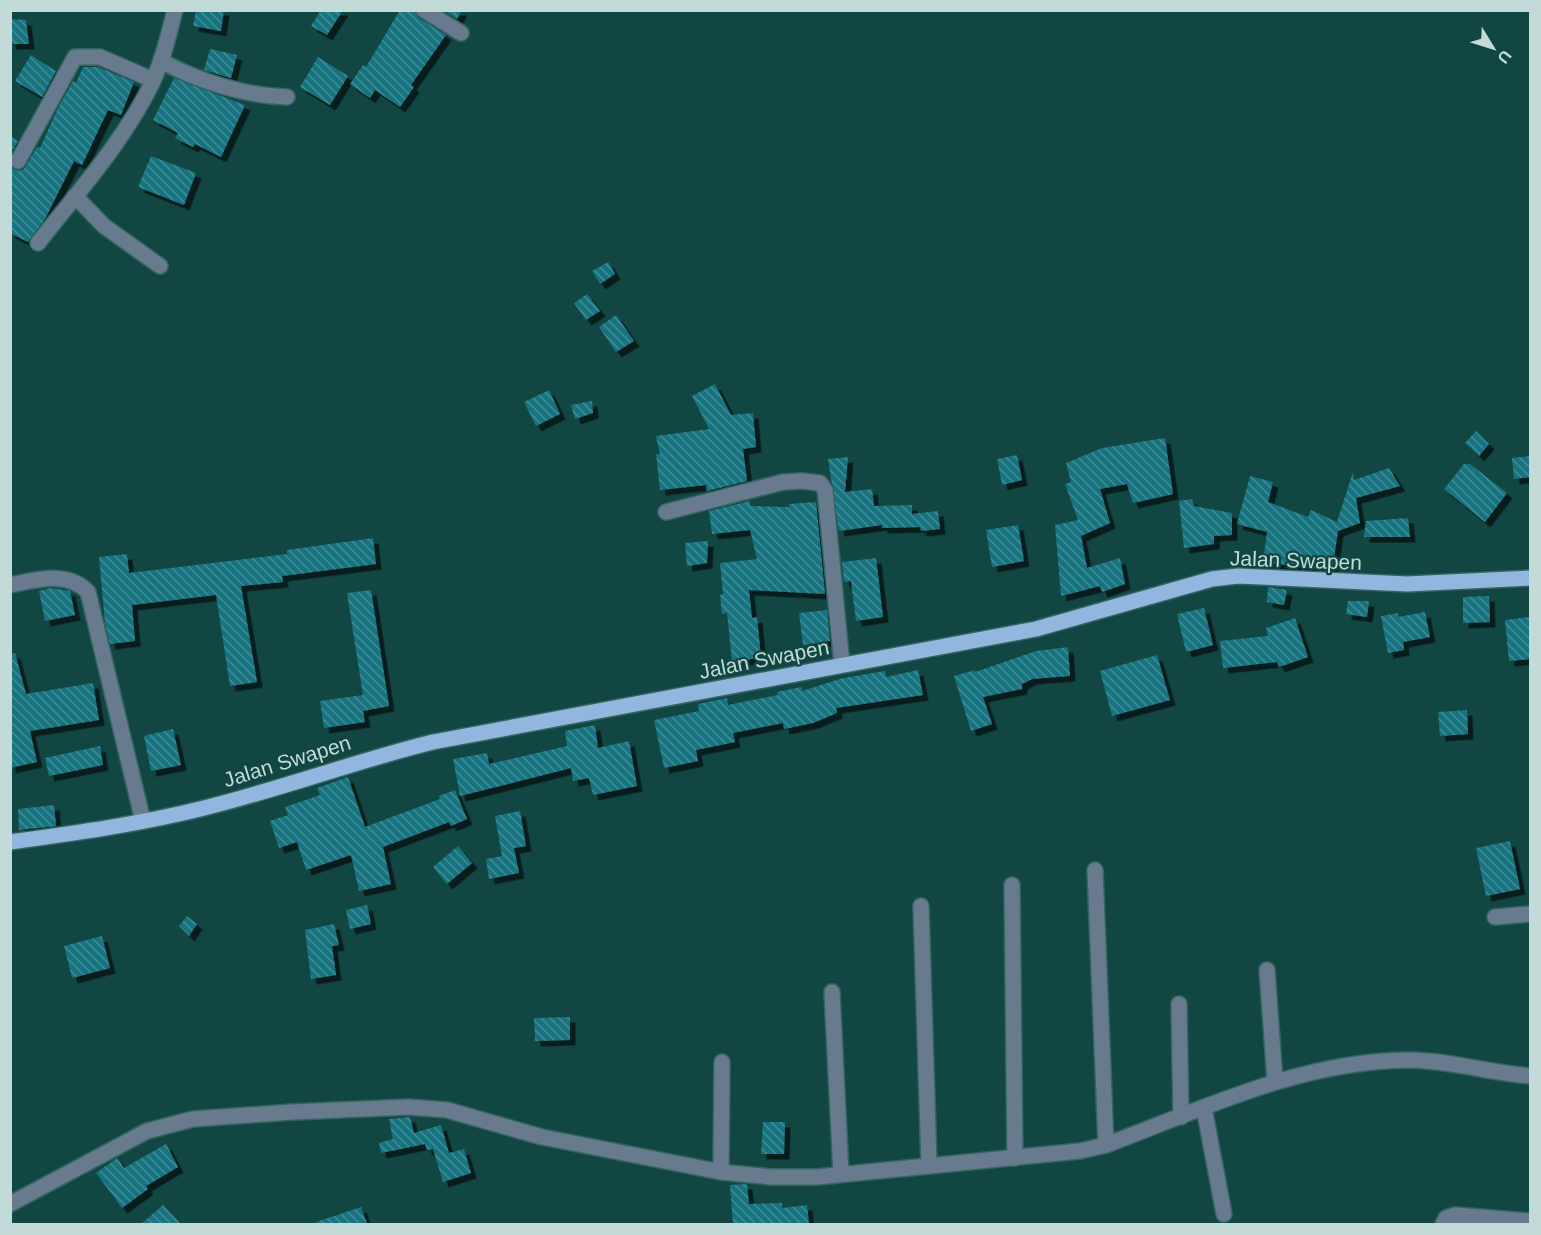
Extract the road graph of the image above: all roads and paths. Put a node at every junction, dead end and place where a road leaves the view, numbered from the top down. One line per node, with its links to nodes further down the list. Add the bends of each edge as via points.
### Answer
1 (175, 10): 4 (street)
2 (424, 10): 3 (street)
3 (461, 33)
4 (161, 60): 5 (street); 6 (street, via 224,86)
5 (153, 80): 7 (street, via 100,57 75,57); 8 (street)
6 (287, 97)
7 (18, 161)
8 (75, 196): 9 (street); 10 (street, via 104,225)
9 (38, 243)
10 (160, 266)
11 (666, 512): 14 (street, via 783,482 820,483 825,490)
12 (1530, 578): 14 (main road, Jalan Swapen, via 1407,584 1238,576 1212,579 1036,630)
13 (10, 585): 15 (street, via 63,578 79,583 88,592)
14 (842, 665): 15 (main road, Jalan Swapen, via 433,742 204,808)
15 (143, 821): 16 (main road, Jalan Swapen)
16 (10, 842)
17 (1095, 870): 30 (street)
18 (1012, 885): 31 (street)
19 (921, 906): 32 (street)
20 (1530, 914): 21 (street)
21 (1495, 917)
22 (1267, 970): 27 (street)
23 (832, 992): 34 (street)
24 (1179, 1004): 29 (street)
25 (722, 1062): 33 (street)
26 (1530, 1076): 27 (street, via 1410,1060 1345,1065)
27 (1275, 1081): 28 (street)
28 (1204, 1108): 29 (street); 36 (street)
29 (1181, 1117): 30 (street)
30 (1106, 1144): 31 (street)
31 (1015, 1158): 32 (street)
32 (929, 1165): 34 (street)
33 (722, 1172): 34 (street, via 771,1177); 35 (street, via 542,1137 447,1110 409,1107 193,1119 147,1131)
34 (841, 1174)
35 (10, 1204)
36 (1224, 1215)
37 (1530, 1221): 38 (street, via 1455,1215)
38 (1443, 1224)

